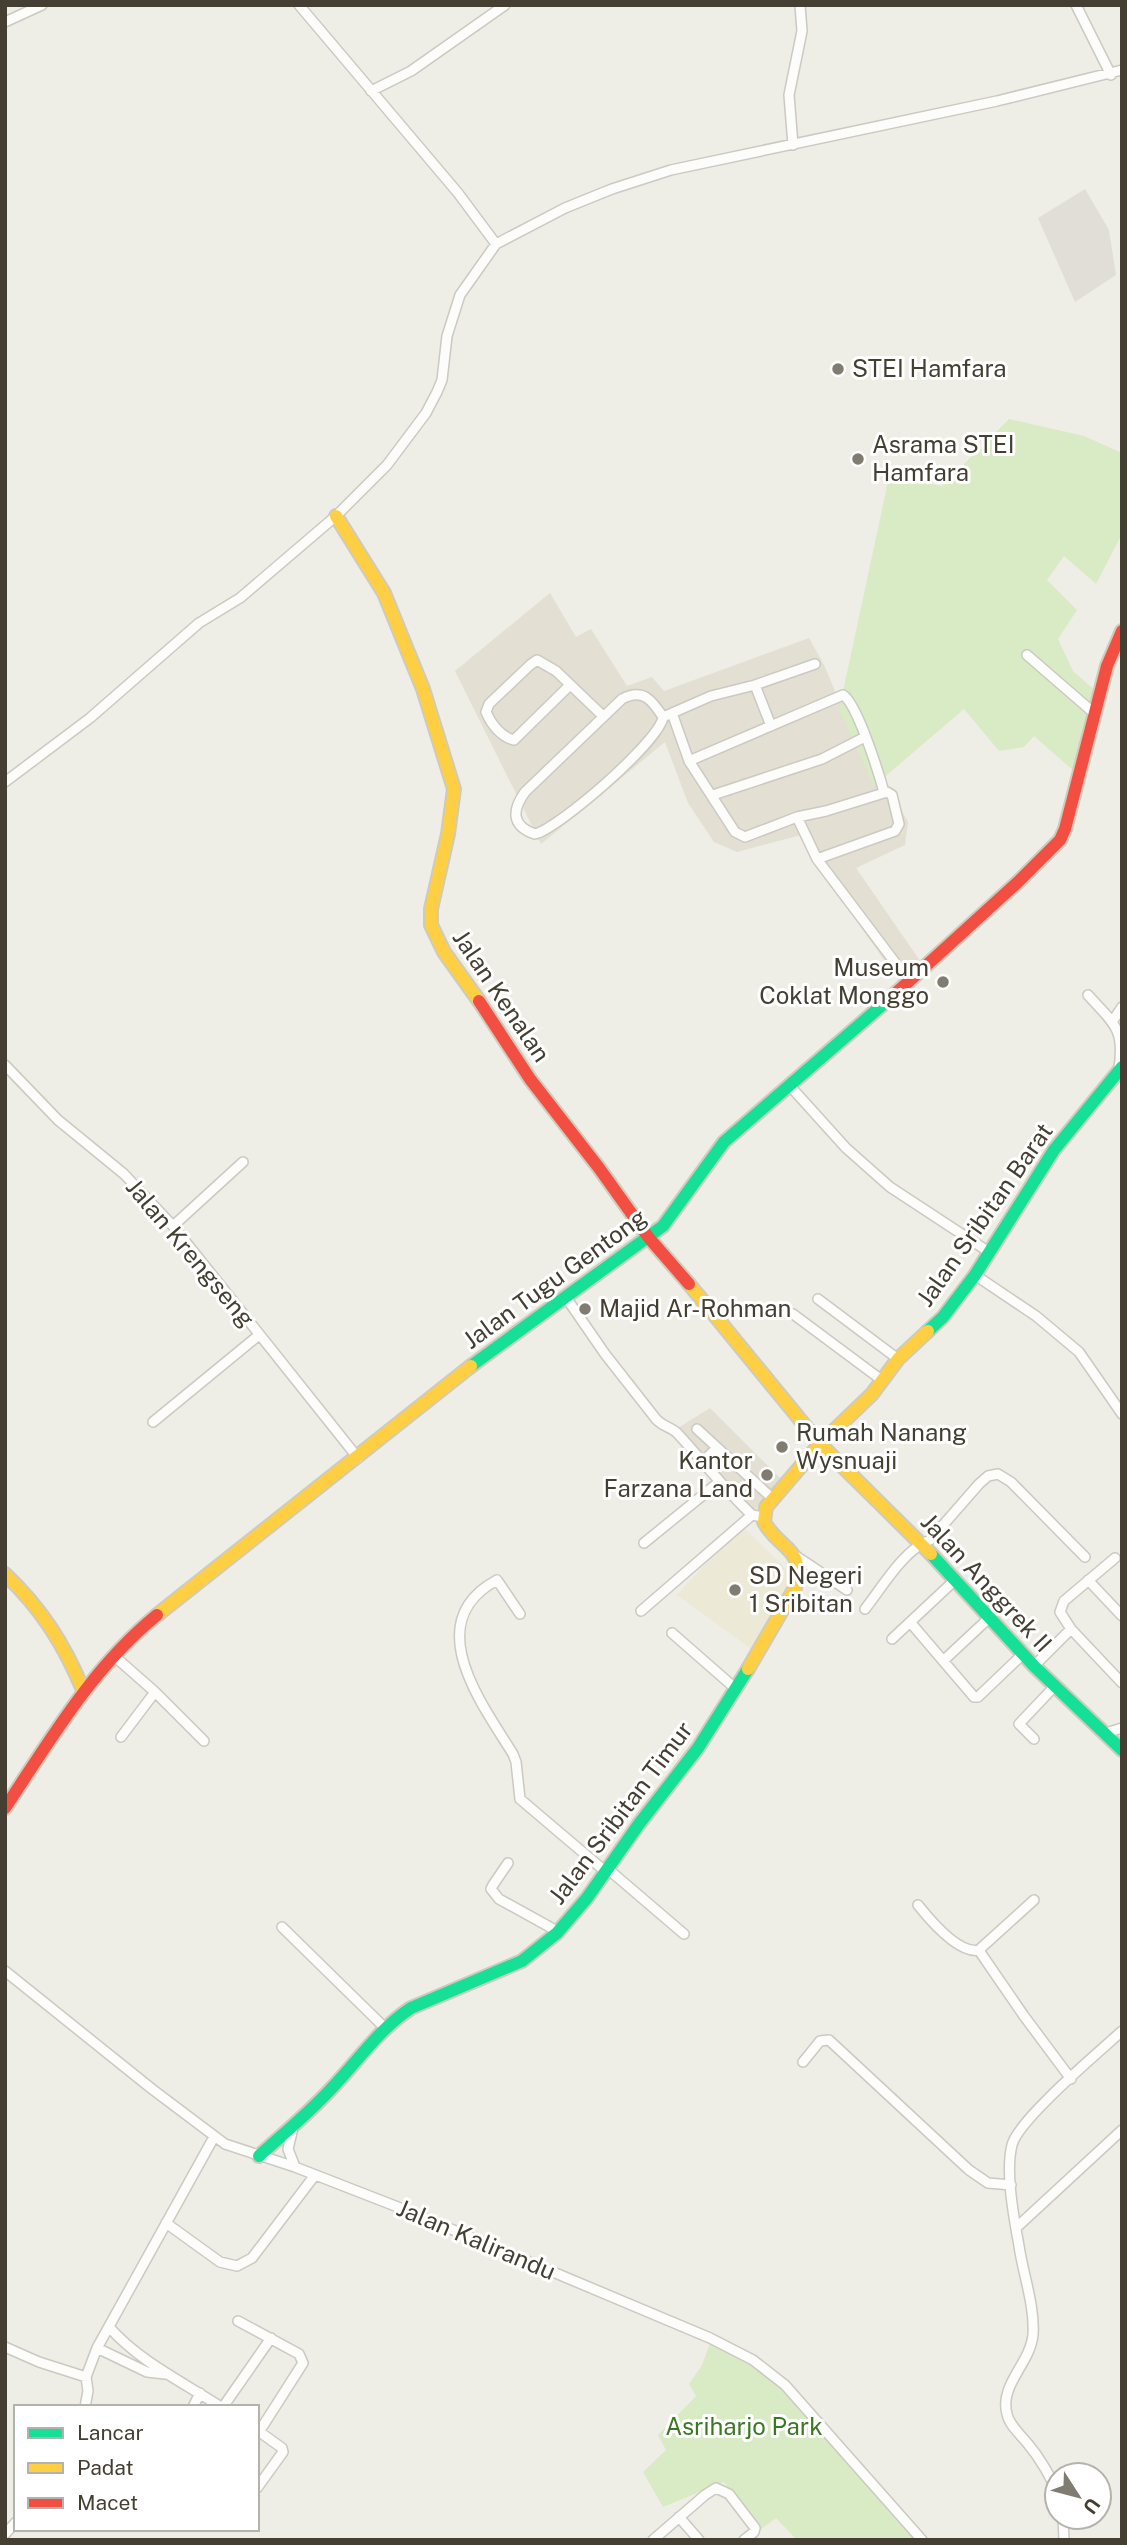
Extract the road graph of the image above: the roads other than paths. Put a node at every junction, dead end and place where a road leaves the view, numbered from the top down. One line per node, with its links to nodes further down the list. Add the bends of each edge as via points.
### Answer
1 (42, 5): 6 (street)
2 (299, 5): 9 (street)
3 (505, 5): 9 (street, via 411,71)
4 (800, 5): 10 (street, via 802,31 789,95)
5 (1076, 5): 8 (street)
6 (5, 22)
7 (1122, 71): 8 (street)
8 (1111, 75): 10 (street)
9 (371, 91): 11 (street)
10 (793, 145): 11 (street, via 671,170 612,189)
11 (496, 244): 12 (street, via 460,295 447,336 442,380 426,413 387,465)
12 (336, 516): 24 (street, via 240,598 199,622 90,718); 38 (street, Jalan Kenalan, via 384,593 424,689 453,789 431,909 435,935 514,1056)
13 (1122, 631): 18 (street, Jalan Tugu Gentong)
14 (1027, 654): 18 (street)
15 (815, 664): 17 (street)
16 (570, 685): 16 (street, via 514,740 499,732 486,712 537,660); 20 (street)
17 (755, 685): 19 (street, via 711,696); 21 (street)
18 (1094, 713): 29 (street, Jalan Tugu Gentong, via 1060,840)
19 (668, 715): 20 (street, via 634,694); 20 (street, via 648,742 595,794 549,829 529,832 515,815 518,802); 23 (street)
20 (603, 716)
21 (771, 726): 22 (street, via 843,695); 23 (street)
22 (865, 737): 25 (street); 26 (street, via 822,758)
23 (690, 761): 26 (street)
24 (5, 782)
25 (884, 792): 27 (street); 28 (street, via 892,795 898,828)
26 (713, 795): 27 (street, via 742,837)
27 (797, 817): 28 (street)
28 (817, 859): 29 (street)
29 (909, 981): 35 (street, Jalan Tugu Gentong)
30 (1088, 995): 32 (street)
31 (1122, 1007): 32 (street)
32 (1112, 1022): 34 (street, via 1122,1047)
33 (5, 1065): 37 (street, Jalan Krengseng, via 58,1120 124,1174)
34 (1120, 1068): 39 (street, Jalan Sribitan Barat, via 1054,1150)
35 (790, 1086): 38 (street, Jalan Tugu Gentong, via 724,1142 674,1213); 39 (street, via 846,1148 890,1187)
36 (243, 1162): 37 (street)
37 (173, 1226): 44 (street, Jalan Krengseng)
38 (649, 1238): 41 (street, Jalan Tugu Gentong); 50 (street, Jalan Kenalan)
39 (989, 1252): 40 (street, Jalan Sribitan Barat)
40 (975, 1275): 45 (street, Jalan Sribitan Barat, via 943,1317); 47 (street, via 1079,1352)
41 (565, 1296): 52 (street, Jalan Tugu Gentong); 53 (street, via 656,1419 677,1432)
42 (818, 1299): 45 (street)
43 (793, 1314): 46 (street)
44 (259, 1335): 48 (street); 52 (street, Jalan Krengseng)
45 (898, 1359): 46 (street, Jalan Sribitan Barat)
46 (883, 1381): 50 (street, Jalan Sribitan Barat)
47 (1122, 1414)
48 (153, 1422)
49 (697, 1429): 51 (street)
50 (820, 1444): 55 (street); 58 (street, Jalan Anggrek II)
51 (717, 1448): 53 (street); 55 (street)
52 (358, 1458): 76 (street, Jalan Tugu Gentong, via 167,1606)
53 (701, 1463): 54 (street)
54 (719, 1482): 56 (street); 57 (street)
55 (772, 1498): 56 (street)
56 (757, 1516): 59 (street); 67 (street)
57 (643, 1543)
58 (921, 1543): 60 (street, via 930,1540 979,1484 998,1474); 64 (street, Jalan Anggrek II); 66 (street)
59 (796, 1556): 65 (street); 81 (street, Jalan Sribitan Timur, via 799,1576 795,1588)
60 (1086, 1557)
61 (1115, 1558): 63 (street)
62 (5, 1574): 82 (street, via 52,1625)
63 (1087, 1580): 68 (street); 72 (street, via 1061,1606)
64 (954, 1581): 70 (street, Jalan Anggrek II); 71 (street)
65 (847, 1590)
66 (865, 1609)
67 (641, 1611)
68 (1121, 1613)
69 (520, 1614): 92 (street, via 497,1580 474,1598 459,1639 469,1681 513,1754 520,1799)
70 (988, 1619): 75 (street, Jalan Anggrek II); 77 (street)
71 (910, 1622): 74 (street); 77 (street)
72 (1071, 1629): 78 (street); 79 (street)
73 (672, 1633): 81 (street)
74 (892, 1639)
75 (1023, 1654): 77 (street, via 978,1697); 78 (street, Jalan Anggrek II)
76 (113, 1656): 82 (street, Jalan Tugu Gentong); 83 (street)
77 (943, 1661)
78 (1034, 1666): 80 (street, Jalan Anggrek II)
79 (1122, 1683)
80 (1055, 1687): 85 (street, Jalan Anggrek II); 87 (street, via 1019,1724)
81 (736, 1689): 92 (street, Jalan Sribitan Timur)
82 (83, 1690): 90 (street, Jalan Tugu Gentong)
83 (155, 1692): 86 (street); 88 (street)
84 (1122, 1728): 85 (street)
85 (1103, 1734): 89 (street, Jalan Anggrek II)
86 (121, 1737)
87 (1034, 1739)
88 (204, 1741)
89 (1122, 1750)
90 (5, 1808)
91 (508, 1863): 96 (street, via 491,1889 494,1894)
92 (607, 1870): 96 (street, Jalan Sribitan Timur); 97 (street)
93 (1034, 1900): 98 (street)
94 (918, 1905): 98 (street, via 935,1926 967,1950)
95 (282, 1927): 100 (street)
96 (557, 1931): 100 (street, Jalan Sribitan Timur, via 538,1951 411,2008)
97 (684, 1934)
98 (980, 1950): 103 (street)
99 (5, 1971): 106 (street, Jalan Kalirandu)
100 (384, 2028): 104 (street, Jalan Sribitan Timur)
101 (1122, 2031): 103 (street)
102 (803, 2062): 110 (street, via 820,2041 829,2040 969,2170 988,2183)
103 (1072, 2079): 110 (street, via 1017,2134 1011,2150)
104 (295, 2123): 107 (street, Jalan Sribitan Timur); 108 (street, via 288,2149)
105 (1122, 2130): 112 (street)
106 (214, 2137): 107 (street, Jalan Kalirandu); 111 (street)
107 (260, 2156): 108 (street, Jalan Kalirandu)
108 (295, 2167): 109 (street, Jalan Kalirandu)
109 (314, 2175): 111 (street, via 252,2258 237,2266 220,2262); 133 (street, Jalan Kalirandu, via 466,2234 754,2360 785,2385)
110 (1011, 2185): 112 (street)
111 (166, 2223): 114 (street)
112 (1016, 2228): 127 (street, via 1033,2336 1009,2386 1006,2412)
113 (238, 2321): 115 (street)
114 (109, 2327): 117 (street); 118 (street, via 121,2342)
115 (271, 2338): 124 (street); 125 (street, via 299,2354 303,2363)
116 (5, 2347): 119 (street)
117 (97, 2348): 118 (street, via 147,2372); 119 (street)
118 (166, 2375): 120 (street)
119 (86, 2377): 121 (street)
120 (200, 2393): 122 (street); 123 (street)
121 (85, 2405)
122 (194, 2405)
123 (219, 2405)
124 (223, 2405)
125 (259, 2429)
126 (259, 2432): 128 (street, via 283,2452)
127 (1043, 2469)
128 (259, 2485)
129 (679, 2517): 130 (street); 131 (street); 132 (street, via 711,2490 721,2489 755,2528)
130 (653, 2540)
131 (699, 2540)
132 (744, 2540)
133 (922, 2540)

